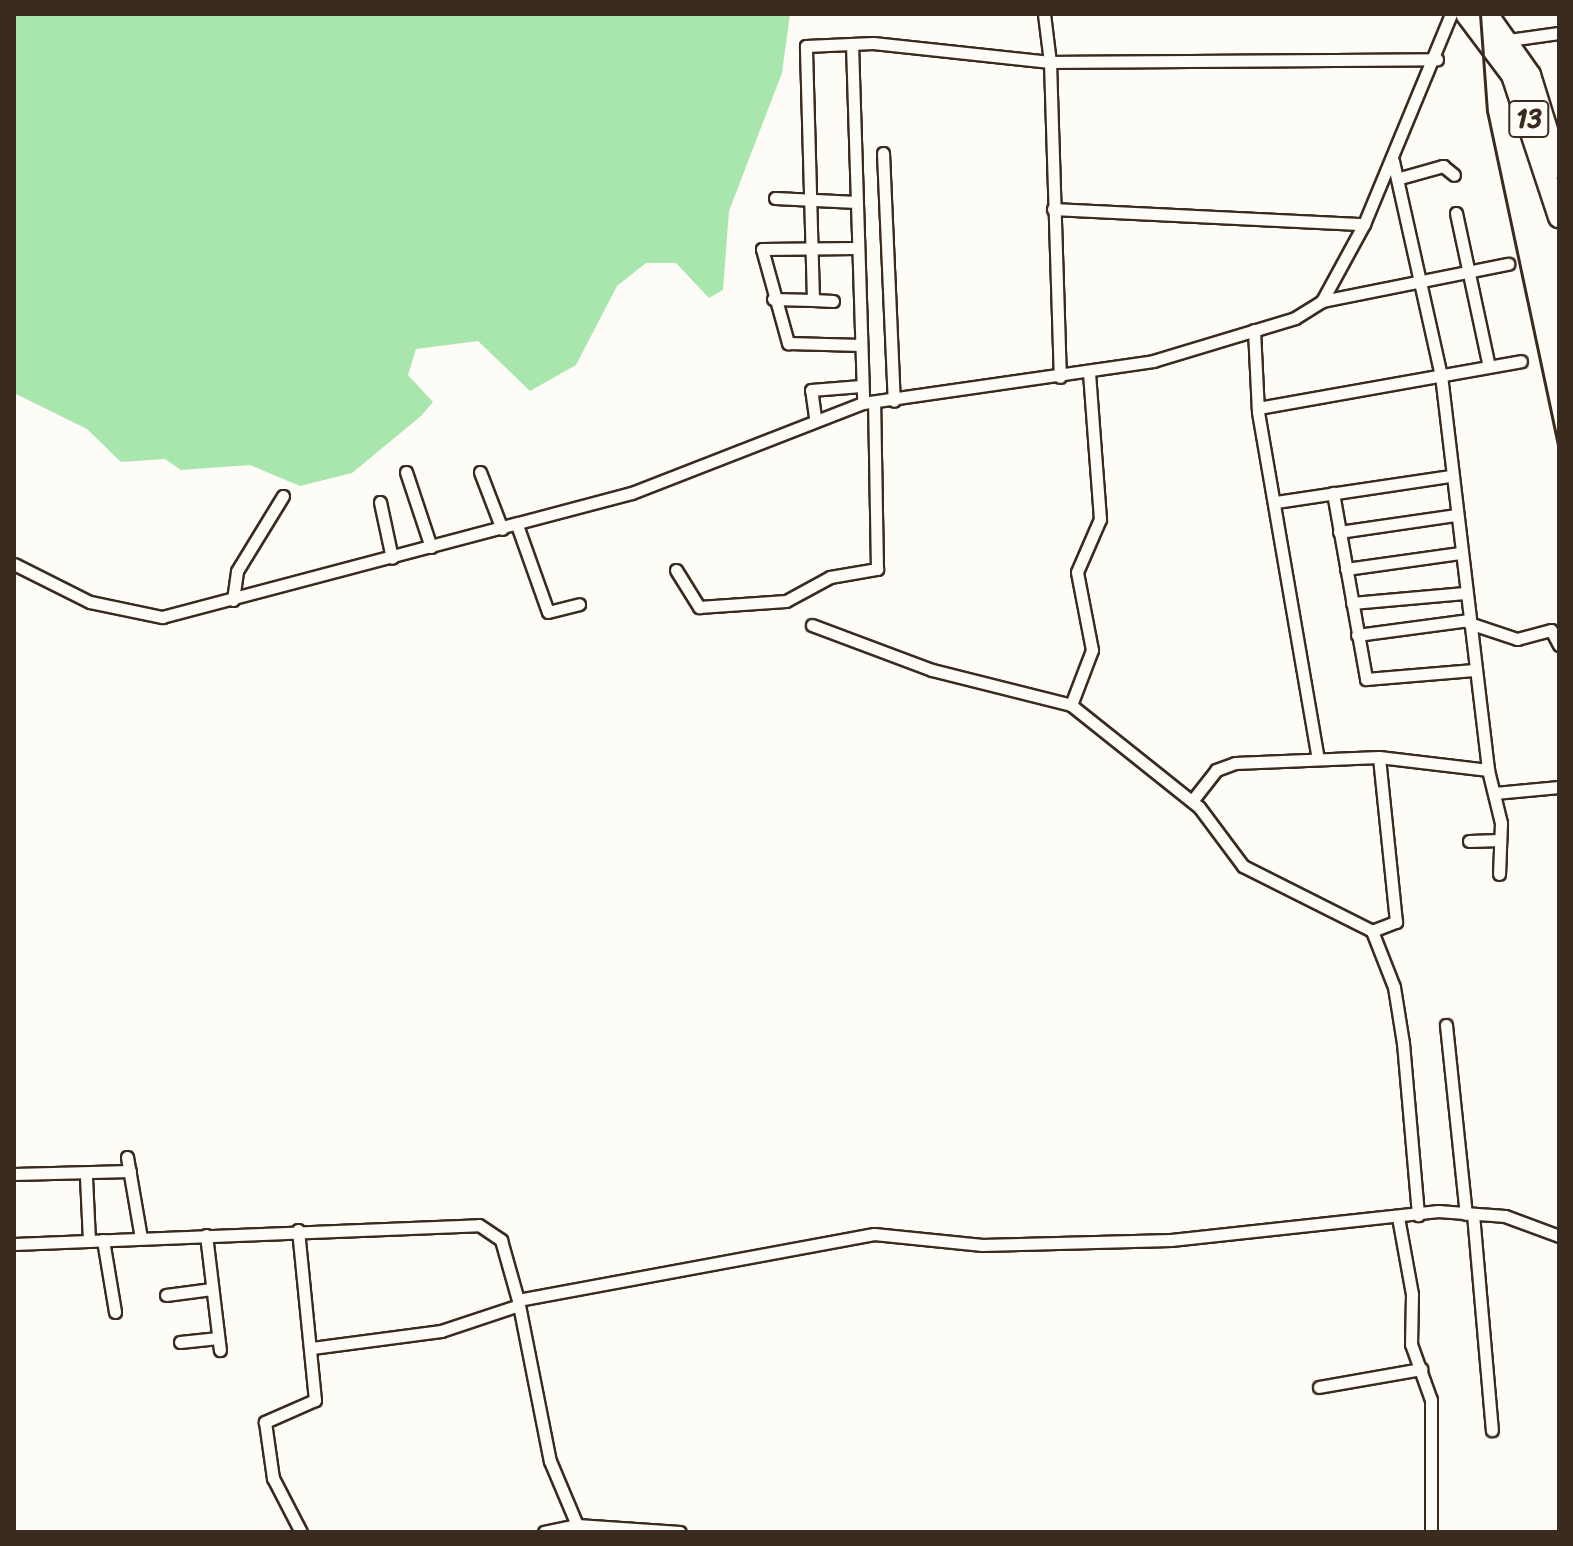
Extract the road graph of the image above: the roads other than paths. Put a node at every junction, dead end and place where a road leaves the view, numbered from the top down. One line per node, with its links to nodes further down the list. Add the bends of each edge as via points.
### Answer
1 (1044, 14): 9 (street)
2 (1451, 14): 8 (street)
3 (1466, 14): 20 (highway, 13, via 1512,75)
4 (1488, 14): 6 (highway, 13)
5 (1559, 33): 6 (street)
6 (1509, 40): 11 (highway, 13, via 1536,90)
7 (852, 44): 9 (street); 16 (street, via 812,43 804,51); 17 (street)
8 (1437, 59): 9 (street); 12 (street)
9 (1050, 62): 18 (street)
10 (883, 153): 39 (street)
11 (1557, 154)
12 (1393, 161): 14 (street); 21 (street)
13 (1454, 175): 14 (street, via 1443,166)
14 (1400, 178): 26 (street)
15 (775, 198): 16 (street)
16 (809, 201): 17 (street); 22 (street)
17 (856, 202): 23 (street)
18 (1053, 209): 21 (street); 37 (street)
19 (1456, 213): 25 (street)
20 (1559, 217)
21 (1364, 224): 30 (street)
22 (809, 245): 23 (street); 27 (street, via 762,249); 28 (street)
23 (856, 248): 32 (street)
24 (1508, 264): 25 (street)
25 (1470, 272): 26 (street); 34 (street)
26 (1423, 280): 30 (street); 36 (street)
27 (773, 299): 28 (street); 32 (street, via 788,343)
28 (813, 300): 29 (street)
29 (833, 301)
30 (1322, 301): 31 (street)
31 (1254, 330): 35 (street); 41 (street)
32 (861, 345): 38 (street)
33 (1521, 361): 34 (street)
34 (1489, 367): 36 (street)
35 (1089, 373): 37 (street); 69 (street, via 1100,519 1077,572 1092,650)
36 (1441, 375): 41 (street); 45 (street)
37 (1060, 377): 39 (street)
38 (861, 386): 40 (street); 42 (street, via 811,390)
39 (894, 401): 40 (street)
40 (868, 403): 42 (street); 59 (street, via 877,569 812,584 786,601 699,607)
41 (1258, 408): 49 (street)
42 (815, 417): 51 (street, via 632,493)
43 (406, 472): 54 (street)
44 (480, 472): 52 (street)
45 (1449, 476): 46 (street); 50 (street)
46 (1333, 493): 49 (street); 53 (street)
47 (283, 496): 61 (street, via 237,571)
48 (380, 502): 56 (street)
49 (1276, 502): 71 (street)
50 (1455, 515): 53 (street); 55 (street)
51 (517, 525): 52 (street); 63 (street, via 548,612)
52 (502, 529): 54 (street)
53 (1339, 532): 58 (street)
54 (431, 547): 56 (street)
55 (1460, 553): 58 (street); 60 (street)
56 (392, 558): 61 (street)
57 (14, 564): 61 (street, via 90,602 124,611 162,617)
58 (1346, 569): 62 (street)
59 (676, 570)
60 (1465, 593): 62 (street); 64 (street)
61 (233, 600)
62 (1352, 603): 66 (street)
63 (579, 604)
64 (1469, 621): 66 (street); 67 (street, via 1517,639 1551,630); 68 (street)
65 (812, 625): 69 (street, via 932,670)
66 (1357, 635): 68 (street, via 1368,681)
67 (1559, 645)
68 (1474, 670): 72 (street)
69 (1071, 705): 75 (street)
70 (1379, 757): 71 (street); 72 (street); 79 (street, via 1396,918)
71 (1318, 759): 75 (street, via 1224,766)
72 (1488, 770): 74 (street)
73 (1559, 787): 74 (street)
74 (1495, 793): 76 (street)
75 (1192, 801): 79 (street, via 1243,866)
76 (1500, 840): 77 (street); 78 (street)
77 (1469, 841)
78 (1499, 874)
79 (1372, 931): 86 (street, via 1394,987)
80 (1446, 1025): 85 (street)
81 (127, 1157): 82 (street)
82 (130, 1171): 84 (street); 91 (street)
83 (14, 1174): 84 (street)
84 (86, 1177): 93 (street)
85 (1470, 1214): 86 (street); 90 (street, via 1505,1216); 103 (street)
86 (1418, 1215): 87 (street)
87 (1398, 1217): 97 (street, via 1171,1240 982,1245 874,1234); 101 (street, via 1412,1294 1411,1344)
88 (298, 1230): 89 (street); 97 (street, via 489,1227 501,1240); 100 (street)
89 (206, 1235): 91 (street); 95 (street)
90 (1559, 1236)
91 (141, 1238): 92 (street)
92 (103, 1240): 93 (street); 98 (street)
93 (89, 1241): 94 (street)
94 (14, 1244)
95 (212, 1289): 96 (street); 99 (street, via 219,1344)
96 (166, 1295)
97 (518, 1302): 100 (street, via 441,1331); 104 (street, via 550,1461)
98 (115, 1312)
99 (180, 1342)
100 (312, 1348): 105 (street, via 313,1404 265,1422 273,1478)
101 (1421, 1369): 102 (street); 108 (street, via 1432,1405)
102 (1319, 1387)
103 (1492, 1430)
104 (577, 1525): 106 (street); 107 (street)
105 (301, 1532)
106 (544, 1532)
107 (680, 1532)
108 (1431, 1532)

